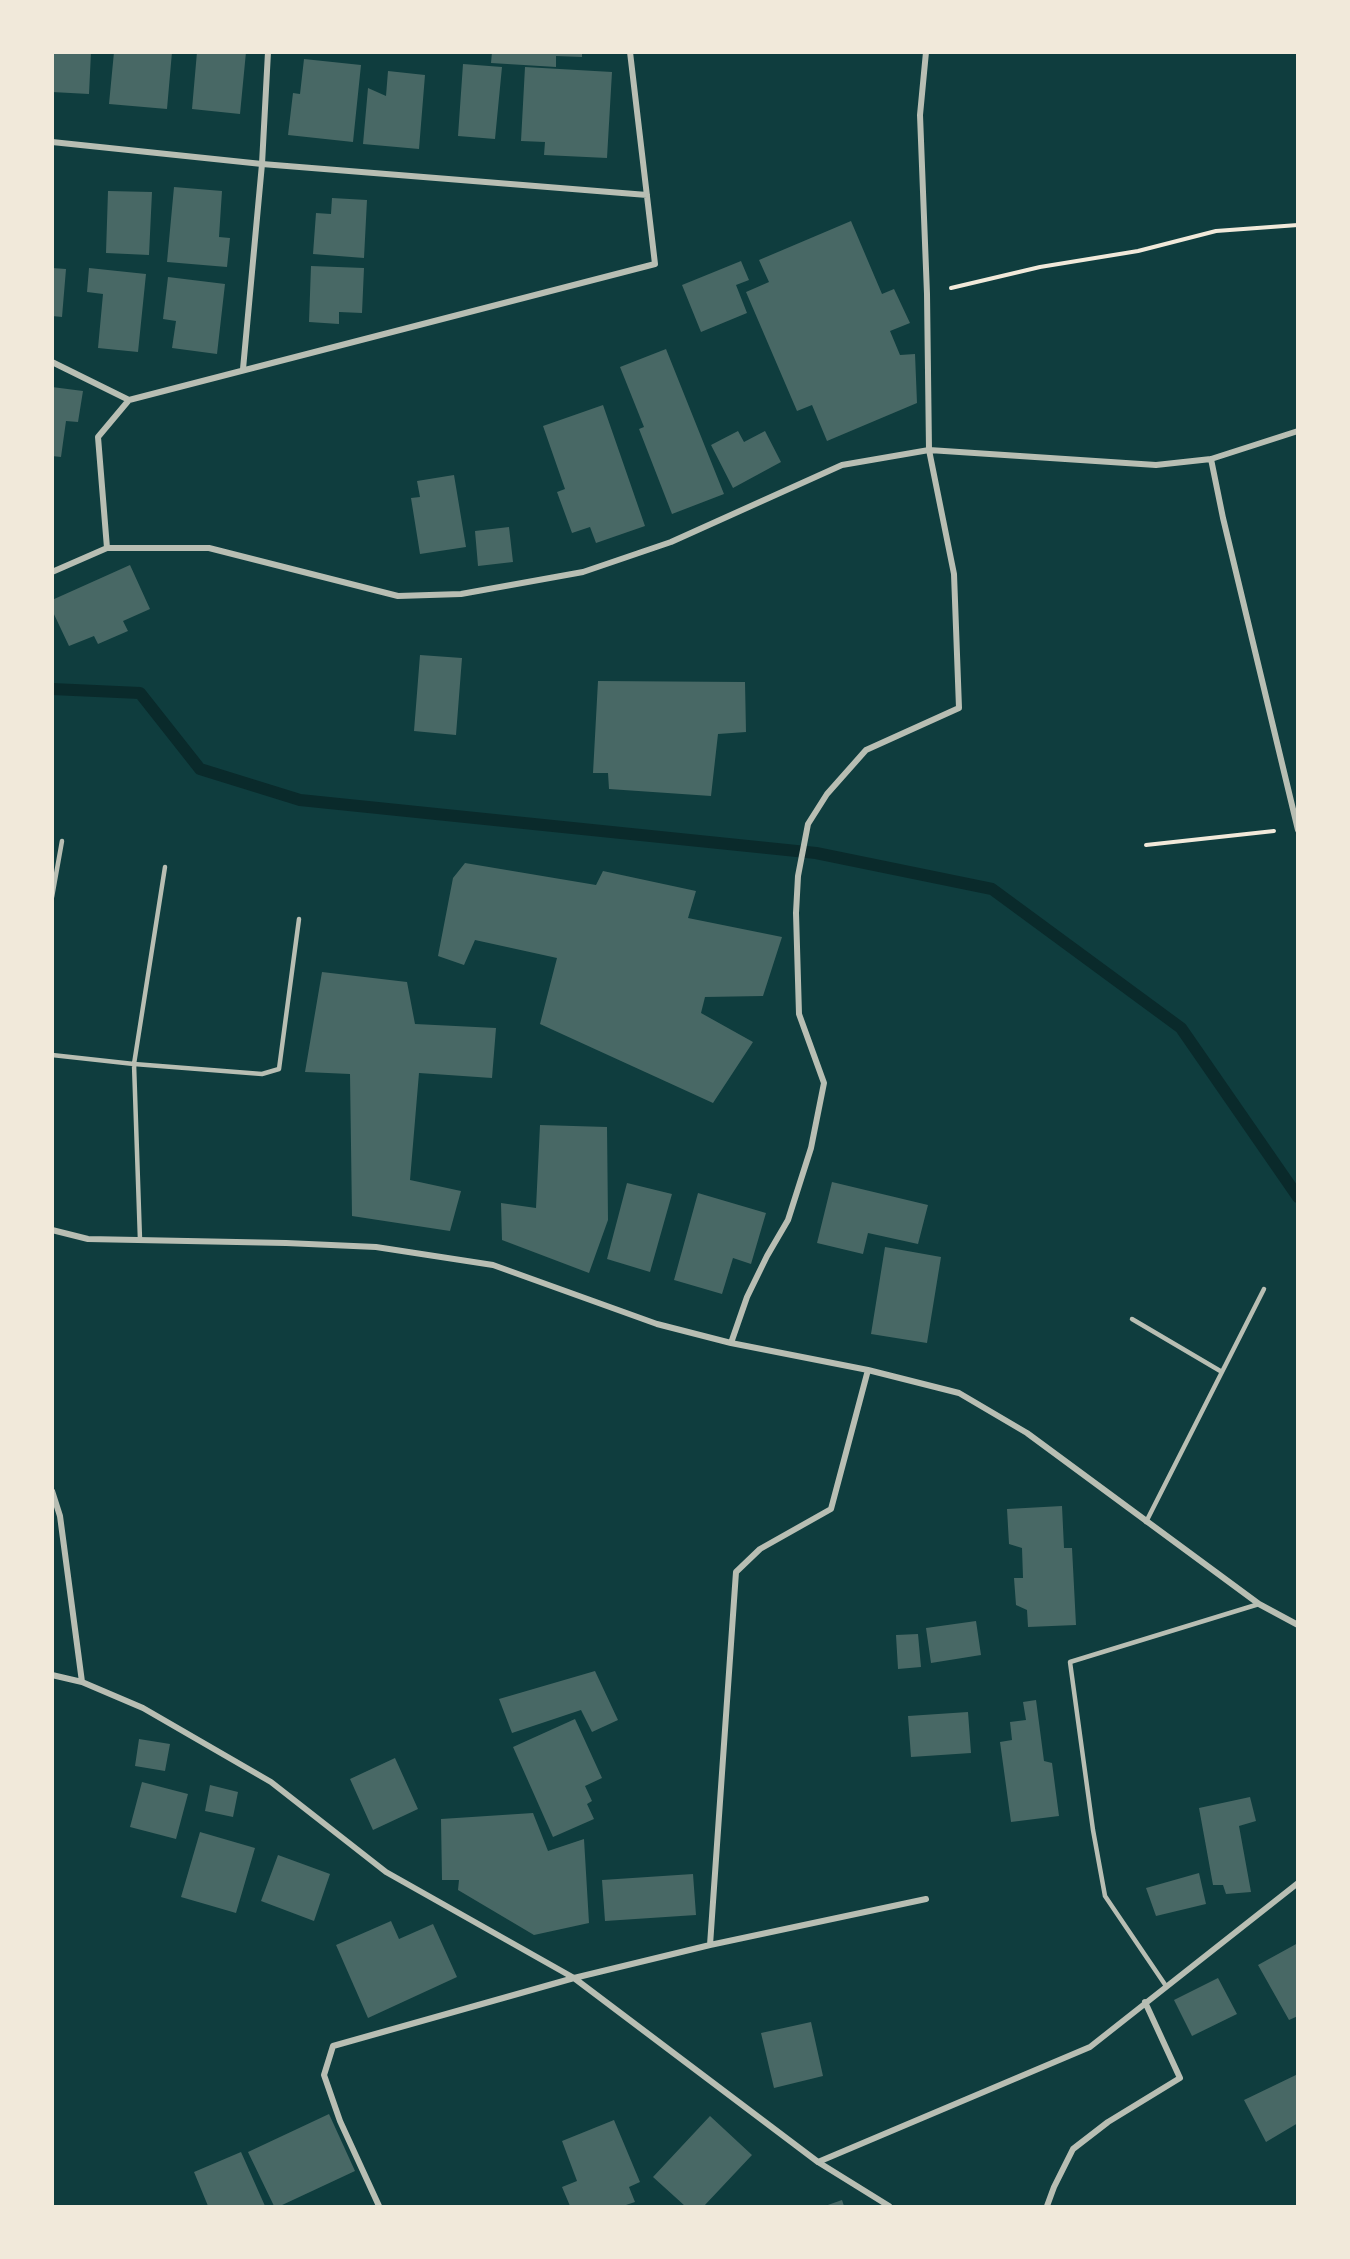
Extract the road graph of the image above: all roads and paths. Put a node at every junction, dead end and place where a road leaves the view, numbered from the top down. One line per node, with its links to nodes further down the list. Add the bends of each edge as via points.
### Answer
1 (268, 52): 5 (street)
2 (630, 52): 6 (street)
3 (926, 52): 8 (street, via 920,115)
4 (52, 142): 5 (street)
5 (262, 164): 6 (street); 10 (street)
6 (647, 195): 10 (street, via 655,264)
7 (1298, 225): 8 (path, via 1216,231)
8 (927, 294): 13 (street)
9 (52, 362): 11 (street)
10 (243, 369): 11 (street)
11 (129, 400): 15 (street, via 98,437)
12 (1298, 431): 14 (street)
13 (929, 450): 14 (street, via 1156,465); 15 (street, via 842,465 671,542 583,572 461,594 398,596 209,548); 29 (street, via 954,574 959,708 866,750 827,794 808,824 796,913 799,1014 824,1083 811,1148 788,1220 747,1297)
14 (1211, 459): 17 (street)
15 (107, 548): 16 (street)
16 (52, 572)
17 (1297, 829): 19 (path)
18 (62, 841): 21 (lane)
19 (1146, 845)
20 (165, 867): 24 (lane)
21 (52, 897)
22 (299, 919): 24 (lane, via 279,1069 262,1074)
23 (52, 1055): 24 (lane)
24 (134, 1064): 26 (lane)
25 (52, 1230): 26 (street, via 88,1239)
26 (140, 1240): 29 (street, via 376,1247 494,1265 657,1324)
27 (1264, 1289): 31 (lane)
28 (1132, 1319): 31 (lane)
29 (731, 1343): 30 (street)
30 (868, 1370): 33 (street, via 959,1393 1027,1433); 40 (street, via 831,1509 760,1548 736,1572)
31 (1222, 1372): 33 (lane)
32 (52, 1491): 37 (street, via 60,1516)
33 (1146, 1522): 34 (street)
34 (1259, 1604): 35 (street); 42 (lane, via 1070,1662 1105,1896)
35 (1298, 1625)
36 (52, 1675): 37 (street)
37 (82, 1683): 41 (street, via 143,1708 271,1782 386,1872)
38 (1298, 1883): 42 (street)
39 (926, 1899): 40 (street)
40 (710, 1945): 41 (street)
41 (574, 1977): 44 (street); 45 (street, via 333,2046 324,2075 340,2121)
42 (1166, 1986): 43 (street)
43 (1145, 2001): 44 (street, via 1090,2047); 47 (street, via 1180,2078 1108,2122 1073,2149)
44 (818, 2162): 46 (street)
45 (379, 2206)
46 (889, 2206)
47 (1047, 2206)

